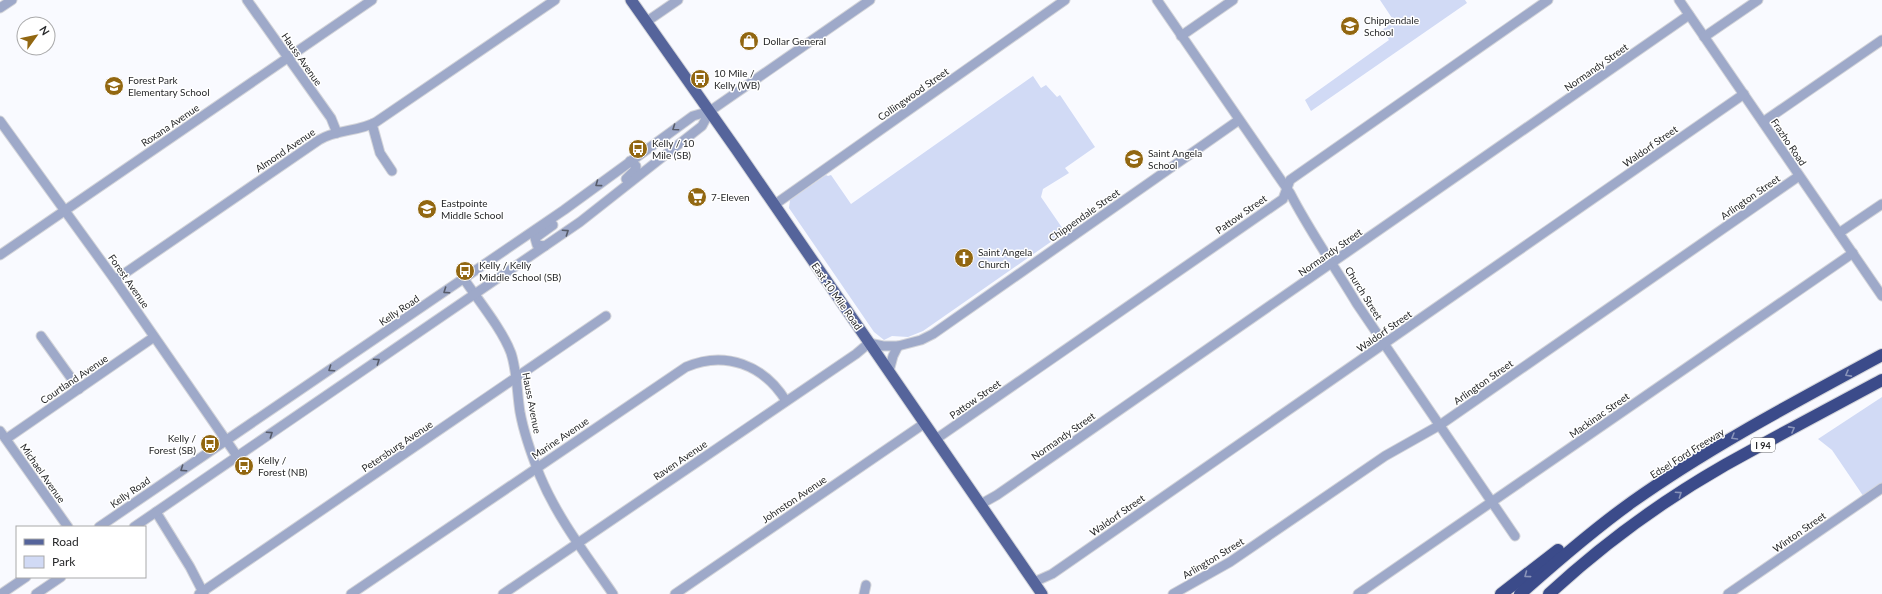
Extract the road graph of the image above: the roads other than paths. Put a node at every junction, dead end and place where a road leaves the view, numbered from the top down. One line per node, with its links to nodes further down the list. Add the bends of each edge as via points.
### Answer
1 (12, 0): 14 (street)
2 (247, 0): 20 (street, Hauss Avenue)
3 (372, 0): 20 (street, Roxana Avenue)
4 (555, 0): 26 (street, Almond Avenue)
5 (631, 0): 16 (main road, East 10 Mile Road)
6 (678, 0): 16 (street)
7 (870, 0): 22 (street, Kelly Road)
8 (1065, 0): 34 (street, Collingwood Street)
9 (1157, 0): 17 (street, Church Street)
10 (1233, 0): 17 (street)
11 (1548, 0): 32 (street, Pattow Street, via 1290,180)
12 (1679, 0): 15 (street, Frazho Road)
13 (1758, 0): 18 (street)
14 (0, 8)
15 (1689, 15): 18 (street, Frazho Road); 42 (street, Normandy Street)
16 (646, 22): 22 (main road, East 10 Mile Road)
17 (1181, 36): 23 (street, Church Street)
18 (1704, 37): 21 (street, Frazho Road)
19 (1882, 40): 25 (street)
20 (288, 57): 28 (street, Hauss Avenue, via 331,118); 36 (street, Roxana Avenue)
21 (1744, 94): 25 (street, Frazho Road); 51 (street, Waldorf Street)
22 (710, 111): 29 (street, Kelly Road, one-way to 29, via 693,116); 34 (main road, East 10 Mile Road); 35 (street, Kelly Road, via 702,126)
23 (1239, 120): 32 (street, Church Street); 52 (street, Chippendale Street, via 933,334)
24 (0, 121): 27 (street, Forest Avenue)
25 (1763, 122): 31 (street, Frazho Road)
26 (372, 124): 28 (street, Almond Avenue); 30 (street, via 380,153)
27 (3, 132): 36 (street, Forest Avenue)
28 (337, 132): 44 (street, Almond Avenue, via 319,140)
29 (630, 162): 35 (street, via 636,166 636,172 609,192); 37 (street, Kelly Road, one-way to 37)
30 (392, 171)
31 (1799, 176): 38 (street, Frazho Road); 60 (street, Arlington Street)
32 (1287, 189): 42 (street, Church Street, via 1307,226); 63 (street, Pattow Street, via 1283,199)
33 (1882, 204): 38 (street)
34 (774, 205): 50 (main road, East 10 Mile Road)
35 (598, 209): 39 (street, Kelly Road, one-way to 35)
36 (65, 210): 41 (street, Roxana Avenue); 44 (street, Forest Avenue)
37 (564, 210): 39 (street, via 561,219 536,238 537,245); 43 (street, Kelly Road)
38 (1840, 233): 40 (street, Frazho Road)
39 (545, 246): 45 (street, Kelly Road)
40 (1853, 253): 46 (street, Frazho Road); 69 (street, Mackinac Street)
41 (0, 255)
42 (1332, 263): 51 (street, Church Street); 70 (street, Normandy Street)
43 (464, 279): 45 (street, Hauss Avenue); 64 (street, Kelly Road, one-way to 64)
44 (115, 280): 49 (street, Forest Avenue)
45 (474, 294): 55 (street, Hauss Avenue, via 508,346); 65 (street, Kelly Road, one-way to 45)
46 (1882, 296)
47 (606, 316): 55 (street, Petersburg Avenue)
48 (41, 336): 57 (street)
49 (154, 337): 57 (street, Courtland Avenue); 64 (street, Forest Avenue)
50 (869, 343): 52 (street, Chippendale Street); 54 (main road, East 10 Mile Road); 58 (street, Raven Avenue)
51 (1384, 345): 60 (street, Church Street); 80 (street, Waldorf Street, via 1052,574)
52 (898, 346): 54 (street, via 892,356)
53 (1882, 355): 66 (highway, Edsel Ford Freeway / I 94, one-way to 66)
54 (889, 371): 59 (main road, East 10 Mile Road)
55 (516, 378): 67 (street, Hauss Avenue, via 520,413); 81 (street, Petersburg Avenue)
56 (1882, 380): 72 (highway, I 94, one-way to 56, via 1724,466)
57 (78, 389): 62 (street, Courtland Avenue)
58 (786, 401): 67 (street, Marine Avenue, via 769,379 746,365 730,360 700,361 675,373); 77 (street, Raven Avenue)
59 (925, 422): 63 (main road, East 10 Mile Road); 87 (street, Johnston Avenue)
60 (1440, 426): 69 (street, Church Street); 89 (street, Arlington Street, via 1385,456 1230,562)
61 (0, 431): 62 (street, Michael Avenue)
62 (6, 439): 73 (street, Michael Avenue)
63 (936, 439): 70 (main road, East 10 Mile Road)
64 (227, 440): 65 (street, Forest Avenue); 74 (street, Kelly Road, one-way to 74)
65 (238, 456): 71 (street, Kelly Road)
66 (1686, 466): 91 (highway, one-way to 91, via 1654,480 1625,499); 92 (highway, Edsel Ford Freeway / I 94, via 1582,541)
67 (537, 467): 77 (street, Hauss Avenue, via 555,506); 84 (street, Marine Avenue)
68 (1882, 488): 95 (street, Winton Street)
69 (1492, 502): 76 (street, Church Street); 90 (street, Mackinac Street)
70 (981, 504): 80 (main road, East 10 Mile Road)
71 (156, 512): 75 (street, Kelly Road); 81 (street, via 187,562)
72 (1647, 516): 93 (highway, I 94); 94 (highway)
73 (67, 526)
74 (100, 526)
75 (135, 526)
76 (1515, 536)
77 (578, 542): 85 (street, Raven Avenue); 86 (street, Hauss Avenue)
78 (24, 578): 82 (street)
79 (60, 578): 83 (street)
80 (1034, 582): 88 (main road, East 10 Mile Road)
81 (202, 593)
82 (0, 594)
83 (36, 594)
84 (351, 594)
85 (502, 594)
86 (613, 594)
87 (675, 594)
88 (1042, 594)
89 (1173, 594)
90 (1358, 594)
91 (1501, 594)
92 (1520, 594)
93 (1549, 594)
94 (1559, 594)
95 (1728, 594)

